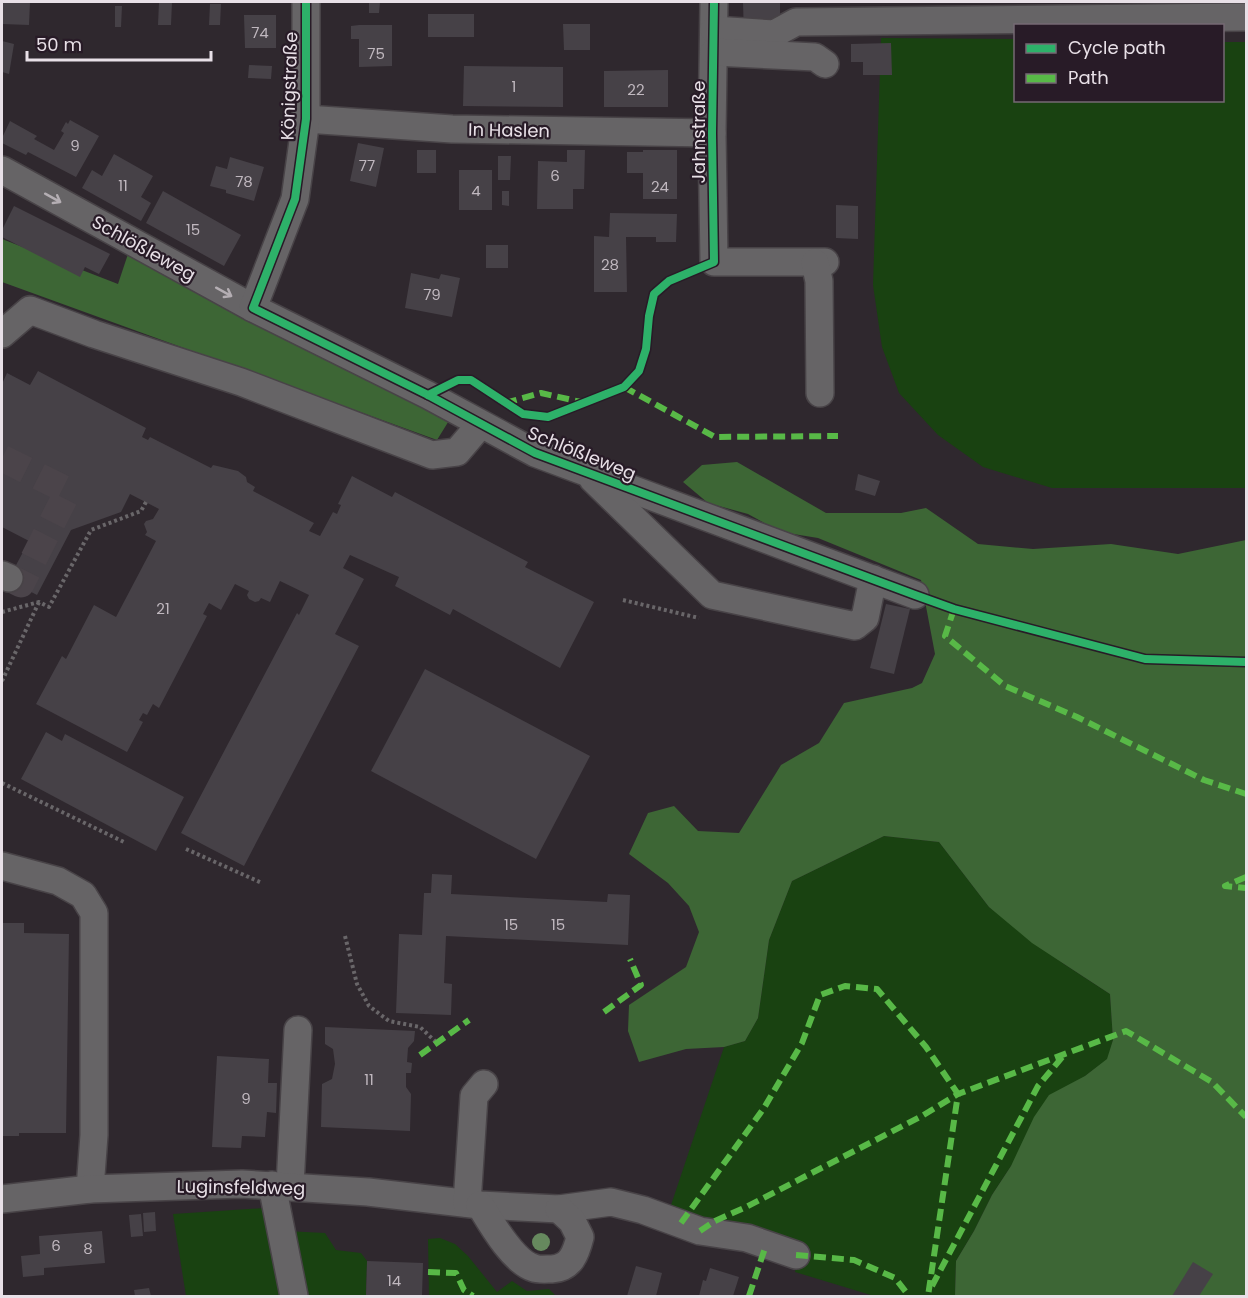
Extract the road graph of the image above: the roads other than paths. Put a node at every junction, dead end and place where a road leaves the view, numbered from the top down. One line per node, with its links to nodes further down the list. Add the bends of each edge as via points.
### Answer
1 (306, 2): 6 (street, Königstraße)
2 (714, 2): 4 (street, Jahnstraße)
3 (1246, 17): 4 (street, via 796,22 774,34)
4 (714, 41): 5 (street, via 815,57); 7 (street, Jahnstraße)
5 (825, 64)
6 (306, 119): 7 (street, In Haslen, via 452,129); 9 (street, Königstraße, via 295,199)
7 (712, 134): 11 (street, Jahnstraße, via 714,262 820,263)
8 (2, 170): 9 (street, Schlößleweg, one-way to 9)
9 (253, 308): 12 (street, Schlößleweg)
10 (2, 336): 12 (street, via 30,310 241,382 432,454 457,452)
11 (820, 393)
12 (480, 425): 13 (street, Schlößleweg, via 535,453)
13 (586, 472): 14 (street, Schlößleweg); 14 (street, via 712,595 855,626 865,618)
14 (873, 579): 15 (street, Schlößleweg)
15 (915, 595)
16 (2, 866): 20 (street, via 58,880 83,895 94,913 94,1135)
17 (298, 1030): 19 (street)
18 (484, 1084): 22 (street, via 474,1096)
19 (281, 1185): 20 (street, Luginsfeldweg); 22 (street, Luginsfeldweg); 25 (street)
20 (90, 1189): 21 (street, Luginsfeldweg)
21 (2, 1199)
22 (474, 1204): 23 (street, Luginsfeldweg); 23 (street, via 515,1255 533,1268 565,1266 576,1254 580,1237 572,1221)
23 (559, 1209): 24 (street, Luginsfeldweg, via 611,1202 700,1231 747,1238)
24 (796, 1255)
25 (294, 1296)

